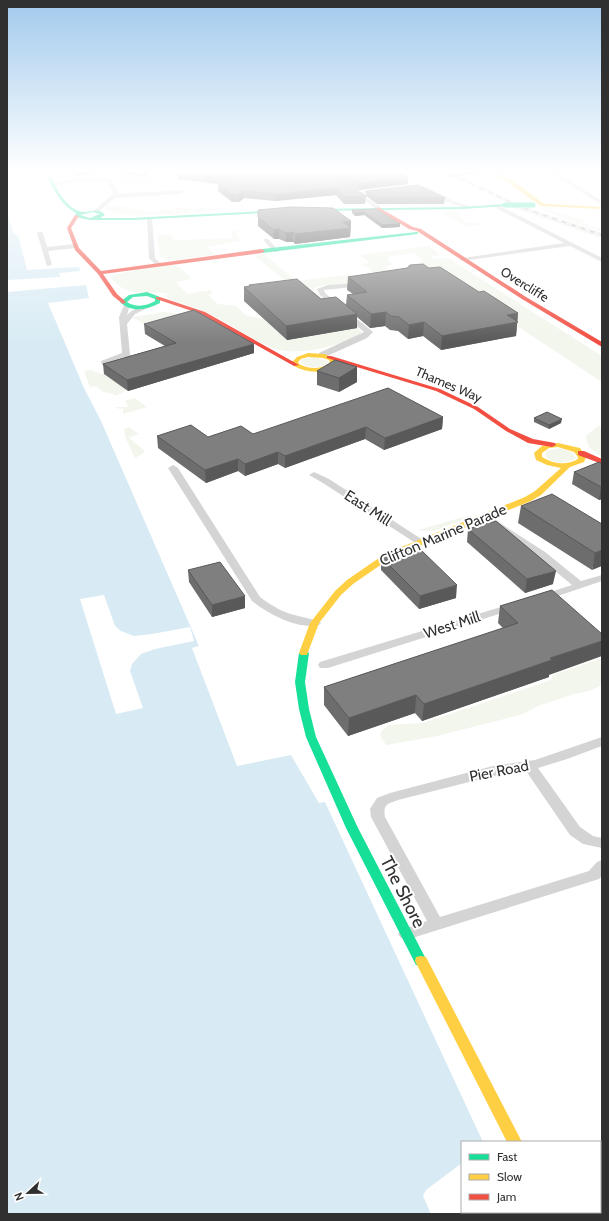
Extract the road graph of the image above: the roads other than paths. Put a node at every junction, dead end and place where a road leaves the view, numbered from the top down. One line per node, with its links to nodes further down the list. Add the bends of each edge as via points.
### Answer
1 (150, 229): 14 (street, via 152,258)
2 (411, 229): 5 (main road)
3 (542, 229): 8 (street)
4 (71, 231): 9 (main road)
5 (414, 231): 11 (main road); 12 (main road, Overcliffe, via 428,238 433,245 442,246)
6 (40, 233): 10 (street)
7 (266, 240): 11 (street)
8 (570, 244): 12 (street); 13 (street)
9 (76, 246): 10 (street); 16 (main road)
10 (44, 249): 15 (street)
11 (276, 250): 14 (main road)
12 (463, 260): 26 (main road, Overcliffe)
13 (602, 260)
14 (158, 264): 16 (main road)
15 (49, 265)
16 (100, 273): 18 (main road)
17 (371, 283): 29 (street, via 320,289 322,294 369,332)
18 (108, 286): 19 (main road); 21 (main road)
19 (142, 294): 20 (main road); 21 (main road, via 131,296)
20 (158, 298): 22 (main road, via 158,302); 23 (main road)
21 (125, 304): 22 (main road, via 136,307); 24 (street, via 122,317)
22 (149, 306): 23 (main road); 24 (street, via 134,313)
23 (192, 309): 25 (main road)
24 (124, 323): 27 (street)
25 (258, 343): 28 (main road, via 283,353); 30 (main road)
26 (601, 345)
27 (126, 354)
28 (308, 355): 29 (main road, Thames Way); 30 (main road, via 299,358 295,362)
29 (326, 356): 31 (main road, via 333,364); 32 (main road, Thames Way)
30 (296, 365): 31 (main road, Thames Way, via 307,370)
31 (323, 370): 32 (main road, Thames Way)
32 (375, 371): 33 (main road, Thames Way, via 438,390 476,408)
33 (508, 430): 34 (main road, Thames Way); 36 (main road, Thames Way)
34 (552, 445): 35 (main road, Thames Way, via 571,448); 36 (main road, via 539,450)
35 (581, 453): 37 (main road); 38 (main road, Clifton Marine Parade, via 582,460)
36 (541, 459): 38 (main road, via 552,465); 42 (main road, via 545,473)
37 (602, 462)
38 (570, 466): 40 (main road); 42 (main road, Clifton Marine Parade)
39 (173, 468): 47 (street, via 256,599 282,617)
40 (602, 468)
41 (314, 475): 44 (street, East Mill)
42 (543, 488): 43 (main road, Clifton Marine Parade, via 528,499)
43 (486, 516): 44 (main road, Clifton Marine Parade); 46 (street)
44 (421, 542): 47 (main road, Clifton Marine Parade, via 379,562 350,582)
45 (602, 578): 46 (street, West Mill)
46 (580, 586): 49 (street, West Mill)
47 (315, 623): 48 (main road, Clifton Marine Parade)
48 (306, 646): 55 (main road, The Shore, via 300,682 311,737 352,828)
49 (324, 665)
50 (602, 741): 51 (street, Pier Road, via 568,755)
51 (529, 766): 52 (street, via 582,838); 54 (street, Pier Road, via 493,771 395,796 382,801 376,809)
52 (602, 845)
53 (602, 866): 54 (street, via 594,875)
54 (436, 924): 55 (street)
55 (406, 934): 56 (main road, The Shore)
56 (514, 1141)

